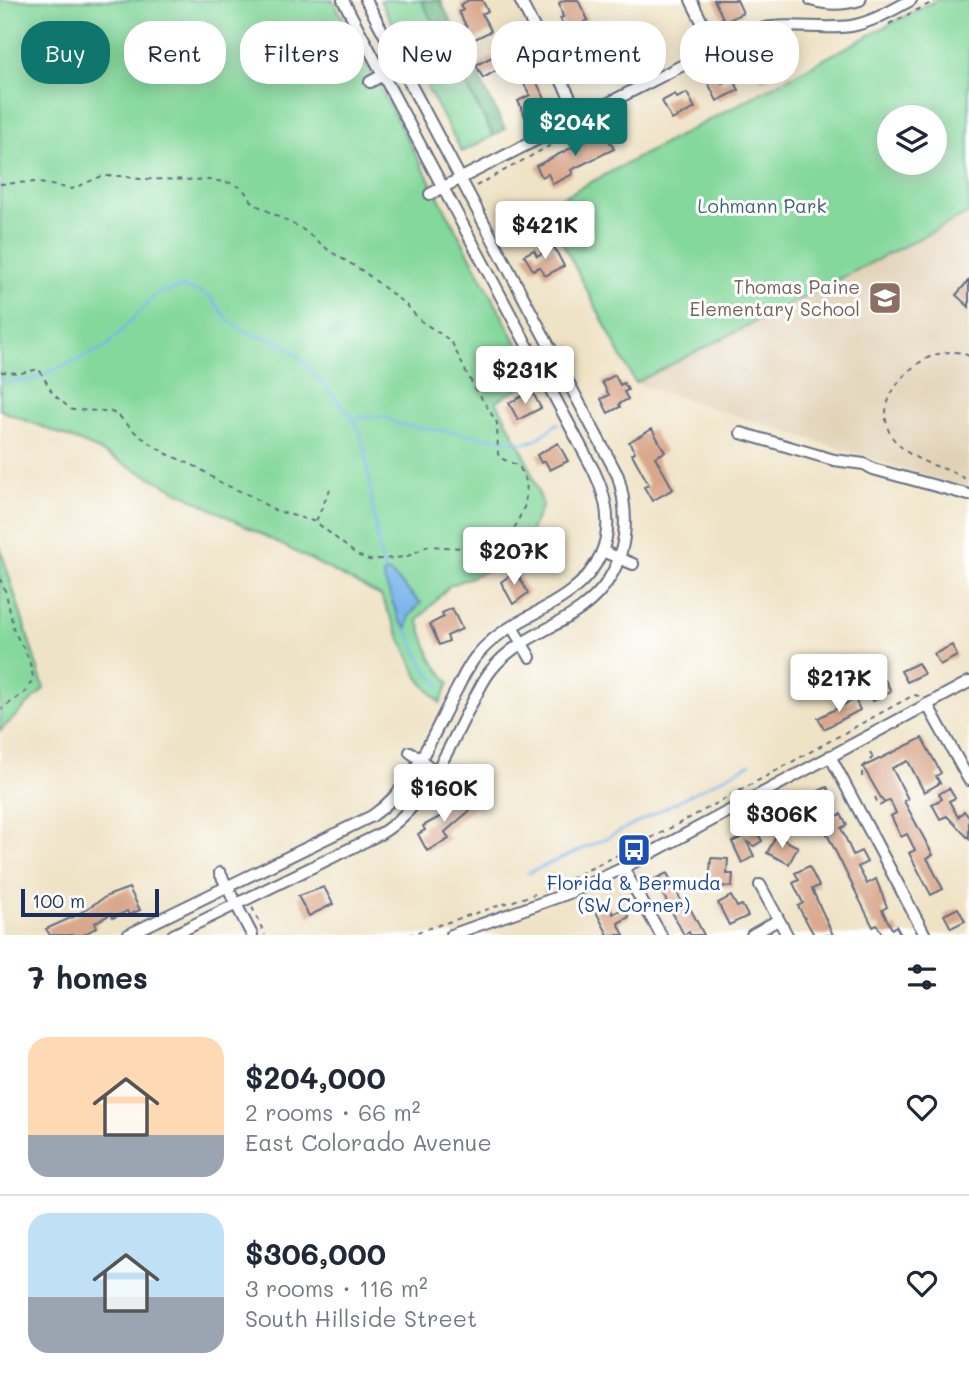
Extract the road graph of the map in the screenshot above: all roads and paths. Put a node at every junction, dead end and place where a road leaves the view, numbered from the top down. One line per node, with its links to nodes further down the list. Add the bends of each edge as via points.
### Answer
1 (344, 0): 13 (street)
2 (366, 0): 10 (street)
3 (520, 0): 19 (street)
4 (691, 0): 9 (street)
5 (811, 0): 6 (street, via 828,4)
6 (860, 0)
7 (911, 0): 12 (street, via 868,22)
8 (937, 0): 11 (path)
9 (702, 21)
10 (378, 22)
11 (889, 24)
12 (799, 26)
13 (378, 65)
14 (680, 67): 19 (street)
15 (378, 78): 16 (street)
16 (370, 82)
17 (388, 84): 23 (street)
18 (411, 84): 20 (street)
19 (582, 122): 20 (street); 22 (path)
20 (461, 178): 23 (street); 27 (street)
21 (0, 184): 33 (path, via 34,182 72,190 102,176 231,183 242,188 254,204 301,228 363,271 452,341 497,423 500,458 519,466 527,483 525,505 505,541 485,552 428,546 406,557 375,561 357,555)
22 (475, 186)
23 (443, 187): 24 (street); 28 (street)
24 (430, 194)
25 (969, 356): 30 (path, via 946,352 911,368 889,397 885,414 887,427 903,448 922,463)
26 (0, 372): 33 (path, via 36,368 53,394 72,410 118,415 150,444 219,482 274,510)
27 (590, 423): 28 (street); 35 (street, via 623,495 626,529)
28 (573, 432): 34 (street, via 605,496 608,523)
29 (741, 433): 32 (street)
30 (969, 481)
31 (331, 487): 33 (path)
32 (969, 495)
33 (316, 522)
34 (602, 551): 35 (street); 38 (street, via 573,592)
35 (619, 558): 36 (street); 39 (street, via 608,581 584,608)
36 (633, 564)
37 (0, 578): 44 (path, via 33,677 28,690)
38 (512, 627): 39 (street); 48 (street, via 476,656)
39 (521, 643): 40 (street); 49 (street, via 487,675)
40 (530, 657)
41 (969, 682): 43 (street)
42 (914, 695): 65 (path, via 589,870 542,892)
43 (927, 704): 47 (street); 51 (street)
44 (0, 710)
45 (410, 752): 48 (street)
46 (870, 752): 50 (path, via 873,758 862,768)
47 (830, 756): 54 (street); 70 (street)
48 (419, 759): 49 (street); 57 (street, via 395,799 379,812)
49 (435, 771): 58 (street, via 413,807 392,827)
50 (862, 777)
51 (969, 780)
52 (874, 797): 53 (path, via 879,806)
53 (889, 801)
54 (623, 868): 66 (street, via 572,892); 67 (street)
55 (220, 873): 57 (street)
56 (760, 885): 60 (street)
57 (227, 887): 58 (street); 61 (street)
58 (236, 904): 62 (street); 63 (street)
59 (251, 905): 64 (path)
60 (779, 920): 68 (street); 69 (street)
61 (128, 935)
62 (173, 935)
63 (252, 935)
64 (265, 935)
65 (408, 935)
66 (451, 935)
67 (661, 935)
68 (752, 935)
69 (787, 935)
70 (925, 935)

